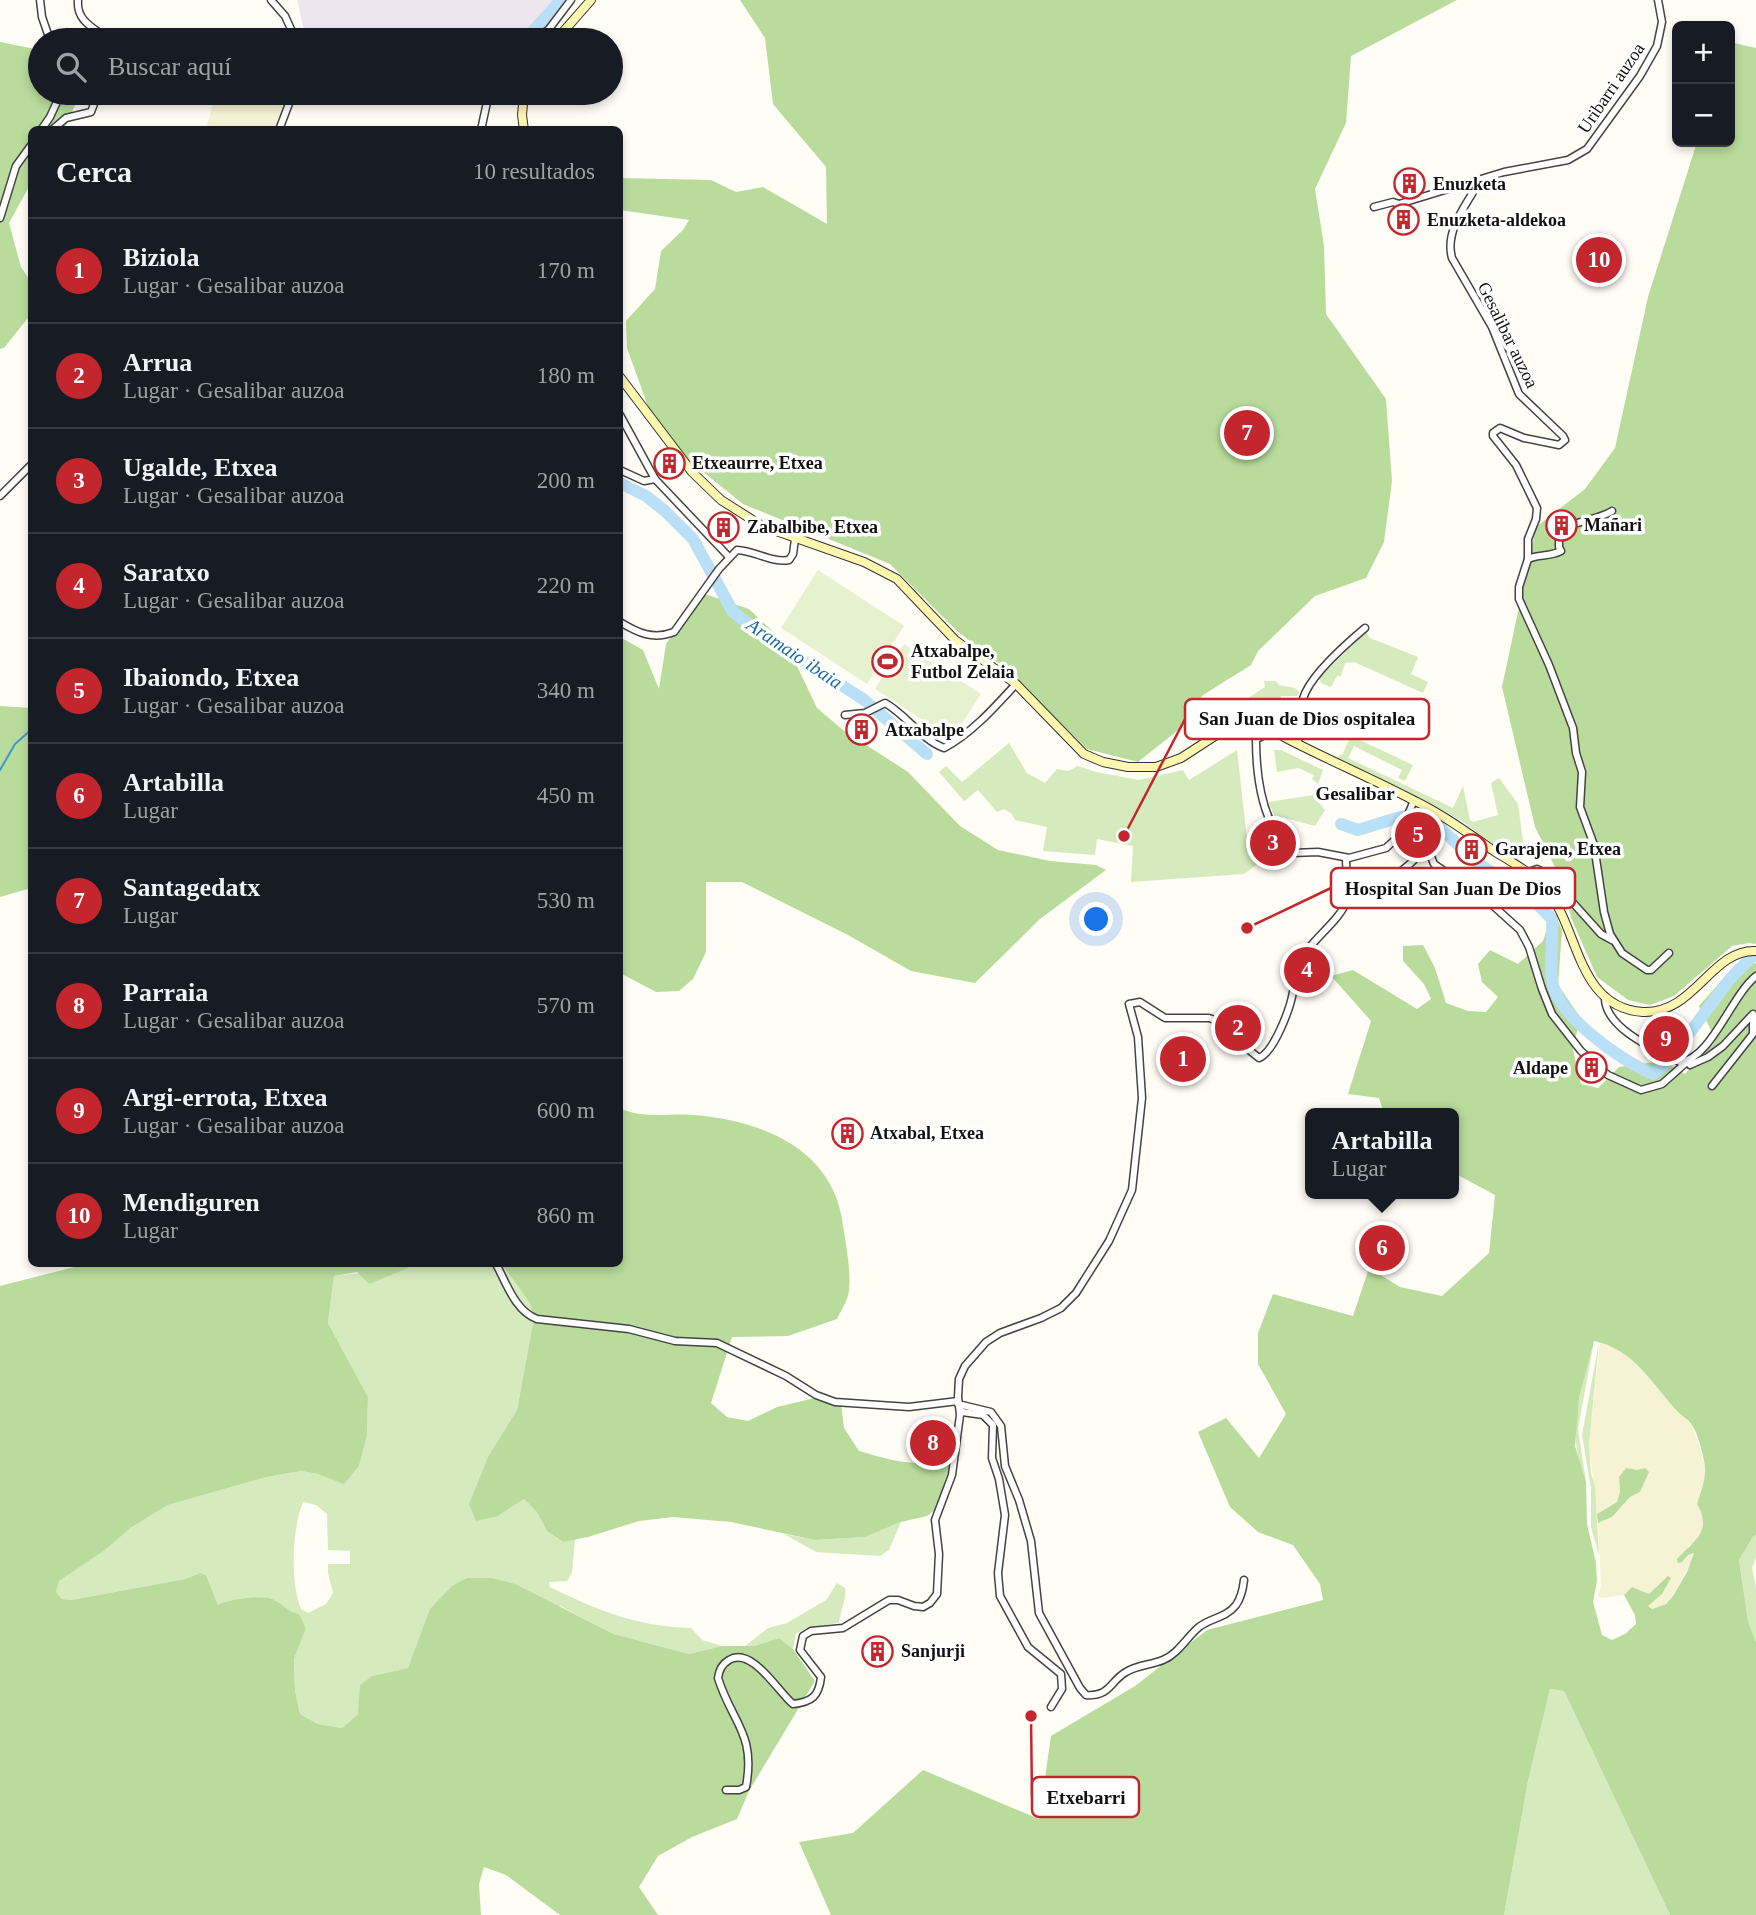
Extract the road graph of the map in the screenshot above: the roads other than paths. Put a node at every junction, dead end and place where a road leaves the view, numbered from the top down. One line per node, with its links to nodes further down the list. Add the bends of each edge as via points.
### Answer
1 (40, 0): 7 (street)
2 (78, 0): 8 (street, via 83,20)
3 (271, 0): 9 (street)
4 (571, 0): 10 (street)
5 (591, 0): 11 (main road)
6 (1658, 0): 23 (street, Uribarri auzoa, via 1662,22 1657,46 1587,149 1560,162)
7 (46, 28)
8 (93, 28)
9 (290, 28)
10 (550, 28)
11 (566, 28)
12 (57, 105): 17 (street)
13 (94, 105): 18 (street, via 91,112 66,118)
14 (288, 105): 19 (street)
15 (486, 105): 20 (street)
16 (523, 105): 21 (main road)
17 (44, 126)
18 (57, 126)
19 (281, 126)
20 (482, 126)
21 (523, 126)
22 (28, 150): 25 (street, via 14,173)
23 (1476, 181): 24 (street); 35 (street, Gesalibar auzoa, via 1453,232 1452,258 1492,327 1519,394 1565,438 1559,445 1500,428 1493,433 1537,505)
24 (1374, 208)
25 (0, 218)
26 (623, 381): 33 (main road, via 692,472 721,500 762,526)
27 (623, 420): 30 (street)
28 (28, 468): 31 (street)
29 (623, 471): 30 (street, via 643,481)
30 (655, 479): 34 (street)
31 (0, 496)
32 (1612, 511): 35 (street, via 1566,527 1559,534 1561,551)
33 (795, 539): 34 (street, via 789,560 780,562 737,550); 38 (main road, via 864,562 897,579 955,640)
34 (729, 557): 36 (street, via 674,632 646,635)
35 (1528, 559): 48 (street, Gesalibar auzoa, via 1519,599 1573,728 1582,772 1580,807 1594,845)
36 (623, 624)
37 (1365, 628): 41 (street, via 1307,686)
38 (1016, 684): 39 (street, via 944,748 885,703 871,711); 40 (main road, via 1084,754 1128,767 1174,761 1240,721)
39 (845, 715)
40 (1268, 727): 41 (main road); 45 (street, via 1256,739 1256,746 1263,803 1273,831 1292,853)
41 (1297, 744): 42 (main road)
42 (1413, 800): 43 (street); 46 (main road)
43 (1398, 838): 44 (street); 45 (street, via 1386,848)
44 (1425, 847): 47 (street); 53 (street, via 1434,864 1520,930 1552,1014 1581,1051 1608,1074 1641,1090 1662,1084)
45 (1346, 858): 56 (street, via 1344,906 1296,967 1293,994 1265,1055 1259,1058 1250,1053 1221,1022 1165,1018 1140,1002 1129,1004 1138,1037 1142,1098 1132,1189 1108,1241 1076,1293 1061,1308 1000,1333 978,1348 959,1379)
46 (1527, 873): 48 (street, via 1537,869 1547,874 1601,934); 52 (main road, via 1556,902 1581,963)
47 (1393, 879)
48 (1612, 940): 50 (street, via 1647,970)
49 (1756, 951): 52 (main road, via 1746,951 1724,963 1682,1000 1662,1010 1632,1010)
50 (1669, 953)
51 (1756, 976): 53 (street, via 1724,1015 1716,1033)
52 (1605, 996): 53 (street, via 1610,1018 1625,1031 1680,1062)
53 (1688, 1061): 54 (street, via 1690,1065 1708,1057 1753,1014 1753,1034)
54 (1712, 1086)
55 (497, 1267): 56 (street, via 510,1294 537,1319 629,1329 674,1341 717,1343 835,1402 909,1407)
56 (958, 1404): 57 (street, via 992,1412 1001,1426 1005,1466 1031,1541 1040,1613 1086,1695 1104,1692 1127,1671 1165,1660 1199,1627 1234,1608); 58 (street, via 962,1412 985,1416 993,1425 992,1458 1004,1515 999,1592 1028,1647 1060,1674 1062,1689); 59 (street, via 952,1475 934,1520 939,1554 937,1594 923,1607 890,1600 843,1628 803,1636 800,1650 821,1677 814,1699 804,1703 793,1704 749,1661 739,1657 724,1664 718,1678 747,1741 749,1770 746,1787)
57 (1244, 1580)
58 (1051, 1707)
59 (726, 1790)

